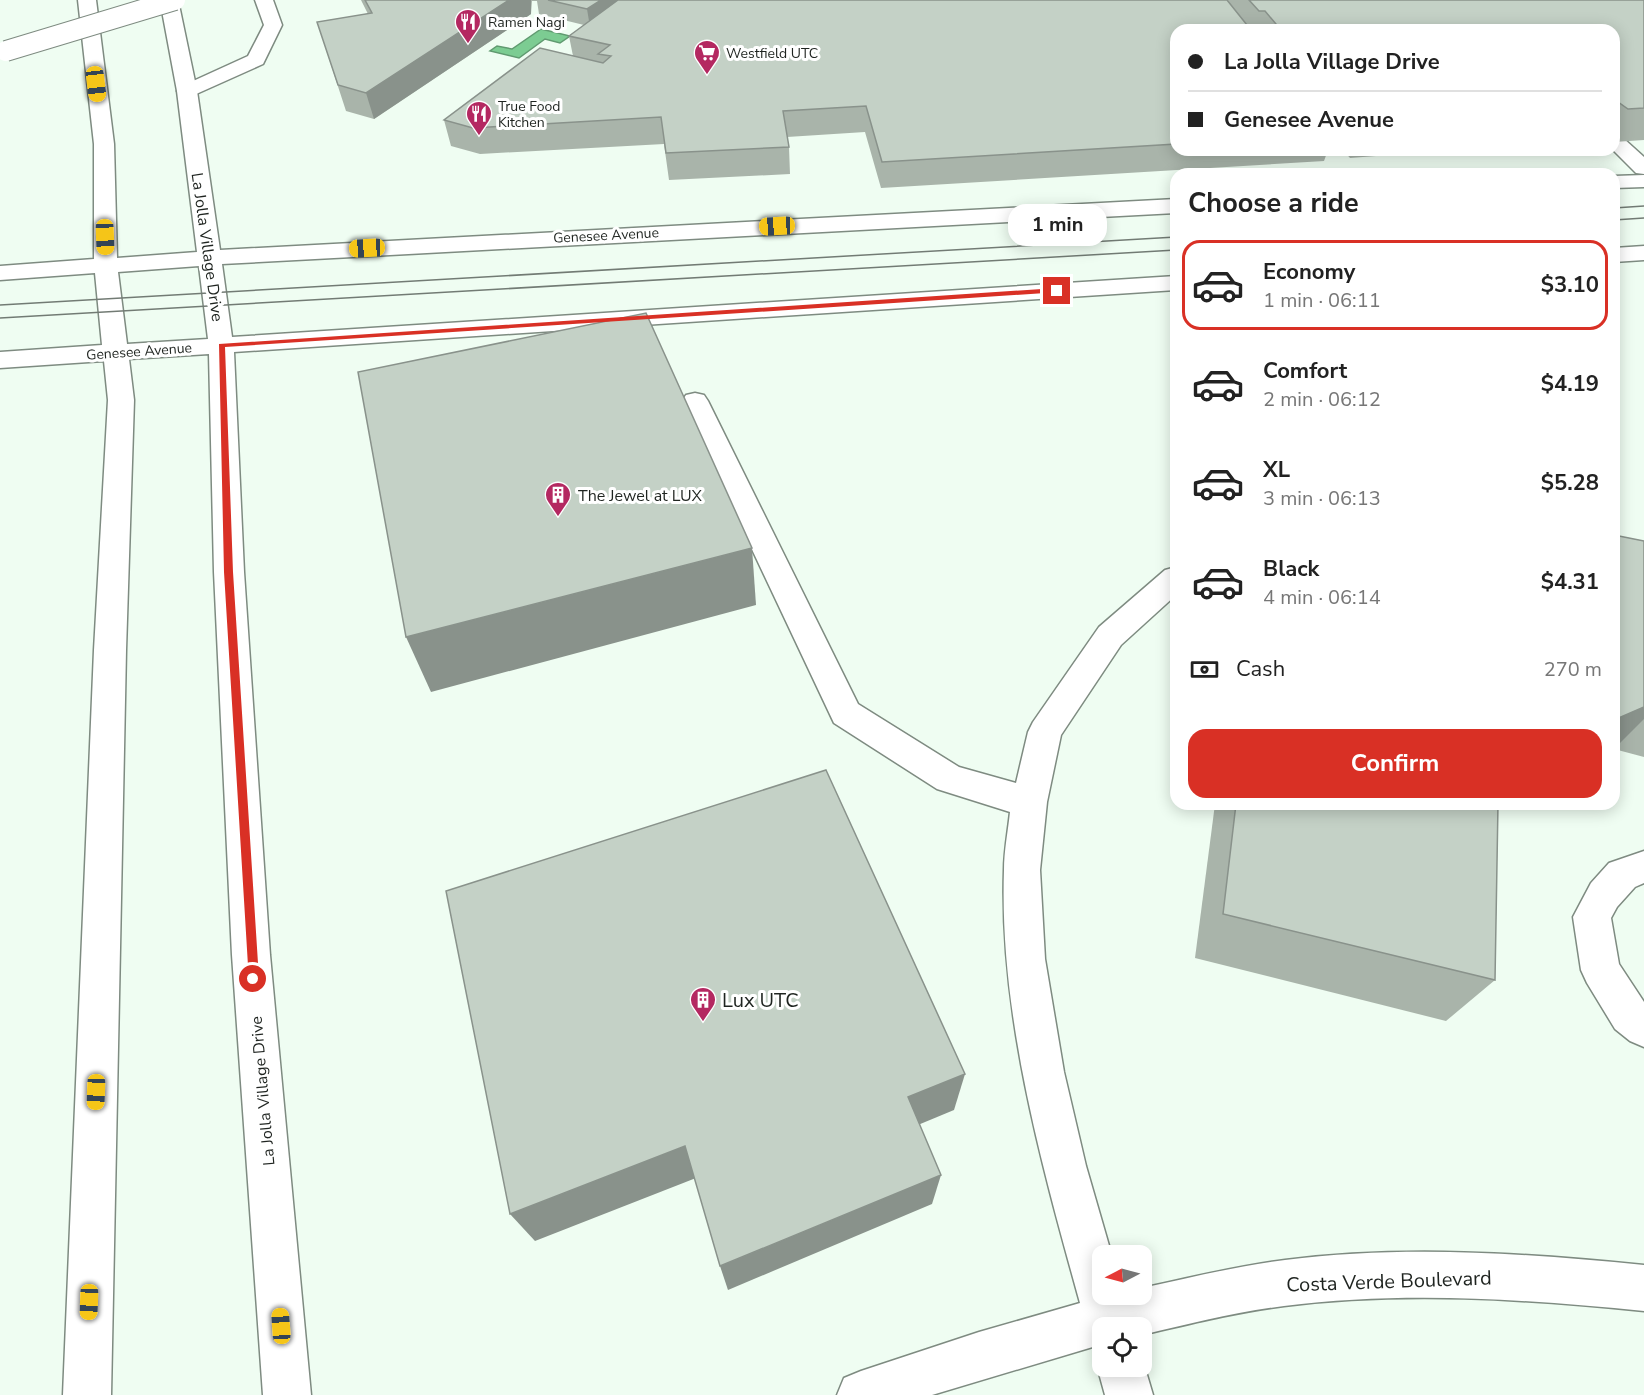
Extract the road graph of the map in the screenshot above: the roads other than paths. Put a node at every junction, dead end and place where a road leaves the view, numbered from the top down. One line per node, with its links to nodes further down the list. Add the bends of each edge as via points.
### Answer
1 (87, 0): 15 (main road, via 104,144)
2 (169, 0): 6 (main road, La Jolla Village Drive)
3 (176, 0): 5 (main road, bridge)
4 (264, 0): 6 (main road, via 273,25 256,60)
5 (3, 51)
6 (187, 91): 14 (main road, La Jolla Village Drive)
7 (1620, 146): 8 (main road)
8 (1644, 168)
9 (1644, 181): 10 (main road)
10 (1620, 182)
11 (1170, 206): 14 (main road, Genesee Avenue)
12 (1644, 253): 13 (main road)
13 (1620, 255)
14 (210, 259): 15 (main road, Genesee Avenue); 18 (main road, La Jolla Village Drive)
15 (106, 266): 16 (main road, Genesee Avenue); 19 (main road)
16 (0, 273)
17 (1170, 283): 18 (main road, Genesee Avenue)
18 (221, 345): 19 (main road, Genesee Avenue); 32 (main road, La Jolla Village Drive, via 228,572 251,956)
19 (115, 352): 20 (main road, Genesee Avenue); 31 (main road, via 121,400 109,662)
20 (0, 360)
21 (695, 401): 23 (main road, via 846,713 949,779)
22 (1170, 583): 23 (main road, via 1110,636 1045,732)
23 (1029, 802): 27 (main road, via 1022,870 1026,959 1043,1072)
24 (1644, 867): 25 (main road, via 1622,875 1604,895 1592,917 1600,970 1629,1015)
25 (1644, 1027)
26 (1644, 1288): 28 (main road, Costa Verde Boulevard, via 1518,1276 1308,1281 1217,1294)
27 (1107, 1317)
28 (1131, 1317)
29 (1092, 1327): 33 (main road, Costa Verde Boulevard, via 979,1355)
30 (1124, 1377): 34 (main road)
31 (87, 1395)
32 (286, 1395)
33 (861, 1395)
34 (1128, 1395)

